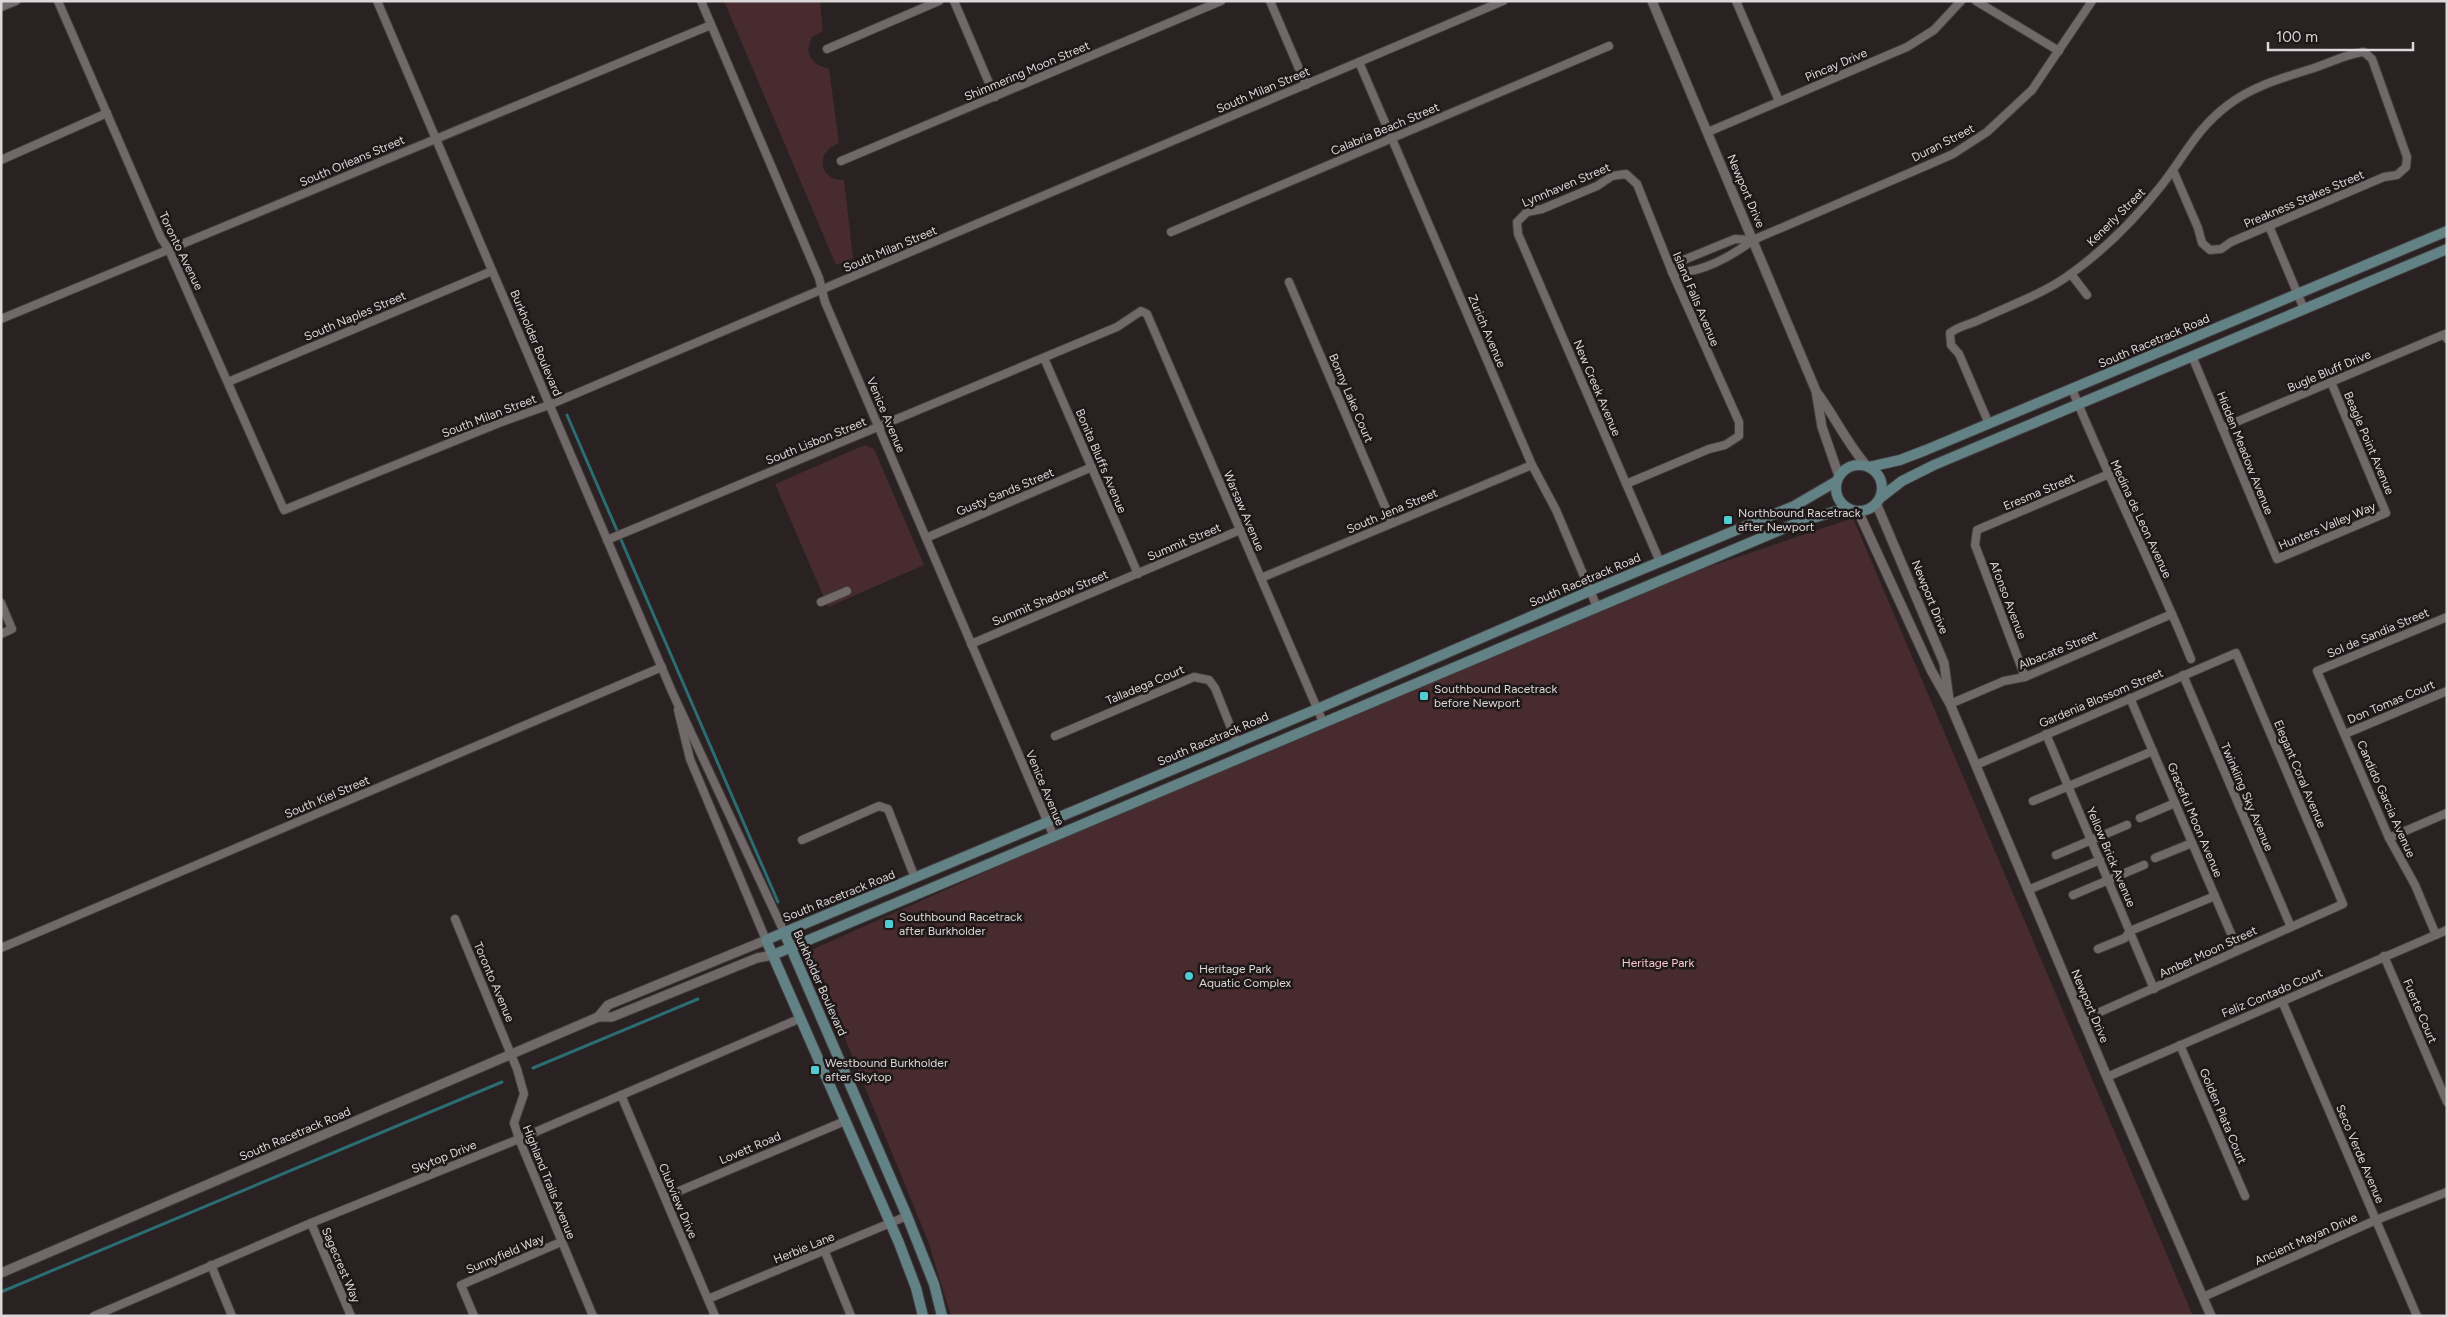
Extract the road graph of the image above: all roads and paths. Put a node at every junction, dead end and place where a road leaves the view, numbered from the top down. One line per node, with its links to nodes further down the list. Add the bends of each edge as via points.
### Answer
1 (16, 1): 15 (street)
2 (58, 1): 25 (street, Toronto Avenue)
3 (377, 1): 28 (street, Burkholder Boulevard)
4 (701, 1): 16 (street, Venice Avenue)
5 (939, 1): 18 (street)
6 (954, 1): 23 (street)
7 (1221, 1): 23 (street, Shimmering Moon Street)
8 (1270, 1): 22 (street)
9 (1503, 1): 21 (street, South Milan Street)
10 (1652, 1): 26 (street, Newport Drive)
11 (1736, 1): 24 (street)
12 (1961, 1): 24 (street, Pincay Drive, via 1945,20 1921,39)
13 (1976, 1): 19 (street)
14 (2092, 1): 19 (street, Duran Street)
15 (1, 7)
16 (711, 25): 28 (street, South Orleans Street); 44 (street, Venice Avenue)
17 (1609, 46): 27 (street, Calabria Beach Street)
18 (827, 49)
19 (2060, 51): 37 (street, Duran Street, via 2016,107 1970,144)
20 (2364, 52): 31 (street, Kenerly Street, via 2354,52 2343,59 2269,82 2240,96 2200,129); 34 (street, Preakness Stakes Street, via 2372,59 2406,157 2406,168 2397,175 2384,177)
21 (1359, 62): 22 (street, South Milan Street); 27 (street, Zurich Avenue)
22 (1306, 84): 44 (street, South Milan Street)
23 (995, 96): 30 (street, Shimmering Moon Street)
24 (1780, 101): 26 (street, Pincay Drive)
25 (107, 113): 29 (street); 39 (street, Toronto Avenue, via 161,238)
26 (1708, 132): 37 (street, Newport Drive)
27 (1392, 138): 36 (street, Calabria Beach Street); 62 (street, Zurich Avenue)
28 (436, 139): 39 (street, South Orleans Street); 40 (street, Burkholder Boulevard)
29 (1, 160)
30 (841, 161)
31 (2173, 170): 34 (street, Preakness Stakes Street, via 2202,243 2210,250 2221,249); 42 (street, Kenerly Street, via 2127,224)
32 (1626, 174): 33 (street, Lynnhaven Street, via 1612,176 1597,186 1527,212); 41 (street, Island Falls Avenue, via 1637,184)
33 (1517, 222): 67 (street, New Creek Avenue, via 1518,234)
34 (2269, 226): 45 (street)
35 (2447, 230): 45 (main road, South Racetrack Road)
36 (1171, 232)
37 (1754, 240): 41 (street, via 1740,251 1690,272); 41 (street, via 1735,239 1681,261); 56 (street, Newport Drive)
38 (2447, 249): 47 (main road)
39 (170, 250): 49 (street, South Orleans Street); 53 (street, Toronto Avenue)
40 (492, 271): 53 (street, South Naples Street); 58 (street, Burkholder Boulevard)
41 (1672, 272): 67 (street, Island Falls Avenue, via 1738,422 1739,436 1725,445 1708,449)
42 (2071, 274): 46 (street); 59 (street, Kenerly Street, via 1950,333 1952,345)
43 (1289, 282): 73 (street, Bonny Lake Court)
44 (822, 290): 58 (street, South Milan Street); 60 (street, Venice Avenue)
45 (2298, 294): 47 (street); 55 (main road, South Racetrack Road)
46 (2087, 295)
47 (2304, 309): 51 (main road)
48 (1141, 311): 52 (street, South Lisbon Street, via 1117,326); 74 (street, Warsaw Avenue, via 1147,314)
49 (1, 319)
50 (2446, 336): 54 (street, Bugle Bluff Drive)
51 (2192, 356): 57 (main road); 61 (street, Hidden Meadow Avenue)
52 (1044, 358): 60 (street, South Lisbon Street); 64 (street, Bonita Bluffs Avenue)
53 (228, 382): 70 (street, Toronto Avenue)
54 (2331, 382): 61 (street, Bugle Bluff Drive); 72 (street, Beagle Point Avenue)
55 (2072, 389): 57 (street, Medina de Leon Avenue); 59 (main road, South Racetrack Road)
56 (1816, 392): 63 (street, Newport Drive, via 1837,420 1847,442); 66 (street, Newport Drive, via 1822,427)
57 (2078, 404): 65 (street, Medina de Leon Avenue, via 2100,460); 68 (main road, via 1916,473)
58 (550, 405): 70 (street, South Milan Street); 77 (street, Burkholder Boulevard)
59 (1990, 424): 63 (main road, South Racetrack Road, via 1900,460)
60 (879, 428): 76 (street, Venice Avenue); 77 (street, South Lisbon Street)
61 (2222, 428): 78 (street, Hidden Meadow Avenue)
62 (1532, 464): 73 (street, South Jena Street); 83 (street, Zurich Avenue, via 1556,510)
63 (1868, 466): 66 (main road, via 1850,466); 68 (main road, via 1880,478 1882,490)
64 (1092, 467): 76 (street, Gusty Sands Street); 80 (street, Bonita Bluffs Avenue)
65 (2109, 474): 75 (street, Eresma Street); 87 (street, Medina de Leon Avenue)
66 (1838, 478): 69 (main road, via 1838,497); 79 (main road, South Racetrack Road, via 1794,506)
67 (1626, 484): 79 (street, New Creek Avenue)
68 (1878, 501): 71 (main road, via 1869,509); 100 (street, Newport Drive, via 1944,663)
69 (1847, 508): 71 (main road); 86 (main road, South Racetrack Road, via 1799,522)
70 (284, 510)
71 (1858, 511): 100 (street, Newport Drive, via 1930,670)
72 (2386, 513): 78 (street, Hunters Valley Way)
73 (1392, 523): 81 (street, South Jena Street)
74 (1240, 530): 80 (street, Summit Street); 81 (street, Warsaw Avenue)
75 (1977, 530): 96 (street, Afonso Avenue, via 1975,545)
76 (926, 538): 90 (street, Venice Avenue)
77 (607, 540): 93 (street, Burkholder Boulevard)
78 (2277, 559)
79 (1660, 562): 83 (main road, South Racetrack Road)
80 (1138, 574): 90 (street, Summit Shadow Street)
81 (1261, 578): 101 (street, Warsaw Avenue)
82 (847, 591): 84 (street)
83 (1590, 591): 86 (street, Zurich Avenue); 101 (main road, South Racetrack Road)
84 (821, 602)
85 (1, 603): 89 (street, via 12,629)
86 (1597, 606): 102 (main road, South Racetrack Road)
87 (2172, 614): 92 (street, Medina de Leon Avenue); 96 (street, Albacate Street)
88 (2447, 617): 94 (street, Sol de Sandia Street)
89 (1, 634)
90 (971, 644): 114 (street, Venice Avenue)
91 (2236, 653): 95 (street, Gardenia Blossom Street); 130 (street, Elegant Coral Avenue)
92 (2191, 659)
93 (662, 668): 98 (street, Burkholder Boulevard); 138 (street, South Kiel Street)
94 (2318, 671): 104 (street, Candido Garcia Avenue)
95 (2183, 675): 99 (street, Gardenia Blossom Street); 132 (street, Twinkling Sky Avenue)
96 (2025, 677): 100 (street, Albacate Street)
97 (2447, 691): 104 (street, Don Tomas Court)
98 (673, 694): 135 (street, Burkholder Boulevard); 137 (street, Burkholder Boulevard, via 690,759)
99 (2130, 698): 103 (street, Gardenia Blossom Street); 107 (street, Graceful Moon Avenue)
100 (1950, 704): 108 (street, Newport Drive)
101 (1317, 709): 102 (street, Warsaw Avenue); 106 (main road, South Racetrack Road)
102 (1323, 722): 116 (main road, South Racetrack Road)
103 (2046, 734): 108 (street, Gardenia Blossom Street); 109 (street, Yellow Brick Avenue)
104 (2345, 734): 117 (street, Candido Garcia Avenue)
105 (1055, 736): 106 (street, Talladega Court, via 1194,677 1209,680 1215,688)
106 (1237, 743): 114 (main road, South Racetrack Road)
107 (2153, 751): 109 (street); 111 (street, Graceful Moon Avenue)
108 (1976, 765): 127 (street, Newport Drive)
109 (2068, 786): 110 (street); 119 (street, Yellow Brick Avenue)
110 (2033, 801)
111 (2175, 803): 113 (street); 120 (street, Graceful Moon Avenue)
112 (2447, 813): 117 (street)
113 (2140, 818)
114 (1047, 822): 116 (street, Venice Avenue); 125 (main road, South Racetrack Road)
115 (2127, 826): 119 (street)
116 (1054, 838): 139 (main road, South Racetrack Road)
117 (2389, 838): 136 (street, Candido Garcia Avenue, via 2415,885)
118 (802, 840): 125 (street, via 879,806 888,809)
119 (2091, 840): 121 (street); 123 (street, Yellow Brick Avenue)
120 (2192, 843): 122 (street); 129 (street, Graceful Moon Avenue)
121 (2056, 855)
122 (2155, 858)
123 (2100, 860): 126 (street, Yellow Brick Avenue); 127 (street)
124 (2144, 865): 126 (street)
125 (915, 878): 135 (main road, South Racetrack Road)
126 (2108, 881): 128 (street); 134 (street, Yellow Brick Avenue)
127 (2028, 890): 148 (street, Newport Drive)
128 (2073, 895)
129 (2215, 896): 134 (street); 141 (street, Graceful Moon Avenue)
130 (2343, 904): 132 (street, Amber Moon Street)
131 (455, 919): 150 (street, Toronto Avenue)
132 (2291, 927): 141 (street, Amber Moon Street)
133 (2447, 930): 136 (street, Feliz Contado Court)
134 (2130, 931): 140 (street, via 2125,938); 144 (street, Yellow Brick Avenue)
135 (784, 932): 137 (main road, South Racetrack Road); 139 (main road, Burkholder Boulevard)
136 (2436, 935): 143 (street, Feliz Contado Court)
137 (766, 940): 142 (main road, Burkholder Boulevard); 146 (street, South Racetrack Road, via 608,1006)
138 (1, 948)
139 (791, 948): 142 (main road, South Racetrack Road); 159 (main road, Burkholder Boulevard)
140 (2098, 949)
141 (2238, 950): 144 (street, Amber Moon Street)
142 (773, 955): 146 (street, South Racetrack Road, via 757,958 612,1017); 147 (main road, Burkholder Boulevard)
143 (2384, 956): 145 (street, Feliz Contado Court); 153 (street, Fuerte Court)
144 (2154, 989): 148 (street, Amber Moon Street)
145 (2282, 1001): 149 (street, Feliz Contado Court); 160 (street, Seco Verde Avenue)
146 (598, 1017): 150 (street, South Racetrack Road)
147 (801, 1018): 152 (street, Skytop Drive); 154 (main road, Burkholder Boulevard)
148 (2082, 1020): 151 (street, Newport Drive)
149 (2180, 1045): 151 (street, Feliz Contado Court); 157 (street, Golden Plata Court)
150 (512, 1054): 155 (street, Highland Trails Avenue, via 524,1094 514,1123); 166 (street, South Racetrack Road)
151 (2107, 1077): 167 (street, Newport Drive)
152 (621, 1095): 155 (street, Skytop Drive); 158 (street, Clubview Drive)
153 (2447, 1102)
154 (844, 1120): 158 (street, Lovett Road); 162 (main road, Burkholder Boulevard)
155 (519, 1139): 161 (street, Skytop Drive); 163 (street, Highland Trails Avenue)
156 (2447, 1192): 160 (street, Ancient Mayan Drive)
157 (2245, 1196)
158 (665, 1197): 168 (street, Clubview Drive)
159 (907, 1216): 162 (street, Herbie Lane); 177 (main road, Burkholder Boulevard, via 934,1284)
160 (2376, 1220): 167 (street, Ancient Mayan Drive); 179 (street, Seco Verde Avenue)
161 (311, 1223): 165 (street, Skytop Drive); 171 (street, Sagecrest Way)
162 (890, 1223): 164 (street, Herbie Lane); 176 (main road, Burkholder Boulevard, via 908,1264)
163 (561, 1242): 172 (street, Sunnyfield Way, via 461,1285); 173 (street, Highland Trails Avenue)
164 (825, 1252): 168 (street, Herbie Lane); 175 (street)
165 (211, 1266): 169 (street, Skytop Drive); 170 (street)
166 (1, 1274)
167 (2203, 1297): 178 (street, Newport Drive)
168 (708, 1299): 174 (street, Clubview Drive)
169 (94, 1316)
170 (232, 1316)
171 (351, 1316)
172 (474, 1316)
173 (593, 1316)
174 (716, 1316)
175 (851, 1316)
176 (923, 1316)
177 (942, 1316)
178 (2211, 1316)
179 (2417, 1316)

